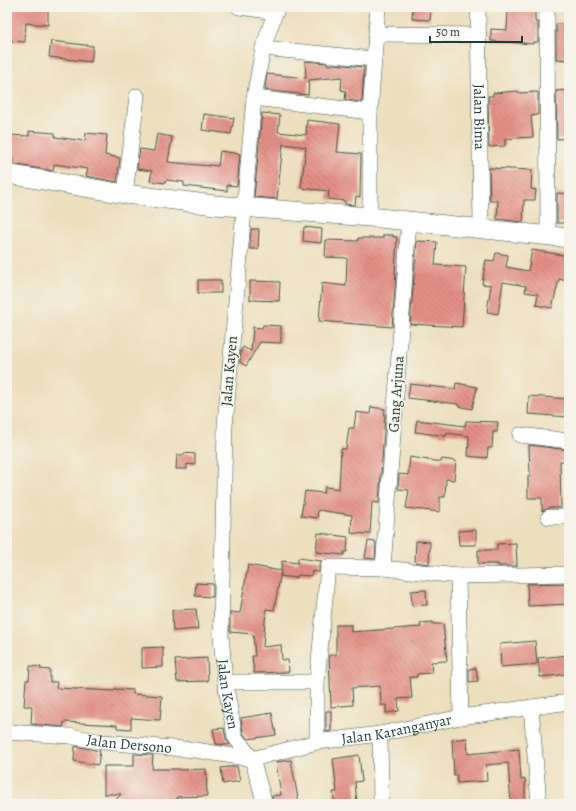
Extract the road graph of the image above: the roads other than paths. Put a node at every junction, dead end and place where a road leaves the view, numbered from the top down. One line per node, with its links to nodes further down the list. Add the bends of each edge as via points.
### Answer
1 (239, 7): 5 (street)
2 (378, 7): 6 (street)
3 (478, 7): 7 (street, Jalan Bima)
4 (547, 7): 19 (street)
5 (277, 9): 8 (street, Jalan Kayen)
6 (377, 34): 7 (street); 9 (street)
7 (479, 35): 18 (street, Jalan Bima)
8 (263, 48): 9 (street); 11 (street, Jalan Kayen)
9 (374, 59): 12 (street)
10 (137, 96): 14 (street)
11 (254, 98): 12 (street); 15 (street, Jalan Kayen)
12 (370, 112): 16 (street)
13 (7, 174): 14 (main road)
14 (125, 194): 15 (main road)
15 (243, 207): 16 (main road); 28 (street, Jalan Kayen, via 225,425 221,635)
16 (370, 217): 17 (main road)
17 (409, 221): 18 (main road); 25 (street, Gang Arjuna)
18 (481, 228): 19 (main road)
19 (548, 236): 20 (main road)
20 (569, 238)
21 (520, 435): 22 (street)
22 (569, 442)
23 (549, 517): 24 (street)
24 (565, 517)
25 (384, 568): 27 (street); 29 (street, via 328,567)
26 (569, 574): 27 (street)
27 (458, 576): 32 (street)
28 (225, 682): 29 (street); 36 (street, Jalan Kayen, via 235,737)
29 (317, 682): 35 (street)
30 (569, 702): 31 (street, Jalan Karanganyar)
31 (531, 707): 32 (street, Jalan Karanganyar); 39 (street)
32 (461, 716): 34 (street, Jalan Karanganyar)
33 (7, 732): 36 (street, Jalan Dersono, via 70,736)
34 (380, 734): 35 (street, Jalan Karanganyar); 38 (street)
35 (318, 742): 36 (street, Jalan Karanganyar)
36 (252, 759): 37 (street)
37 (265, 804)
38 (381, 804)
39 (539, 804)

